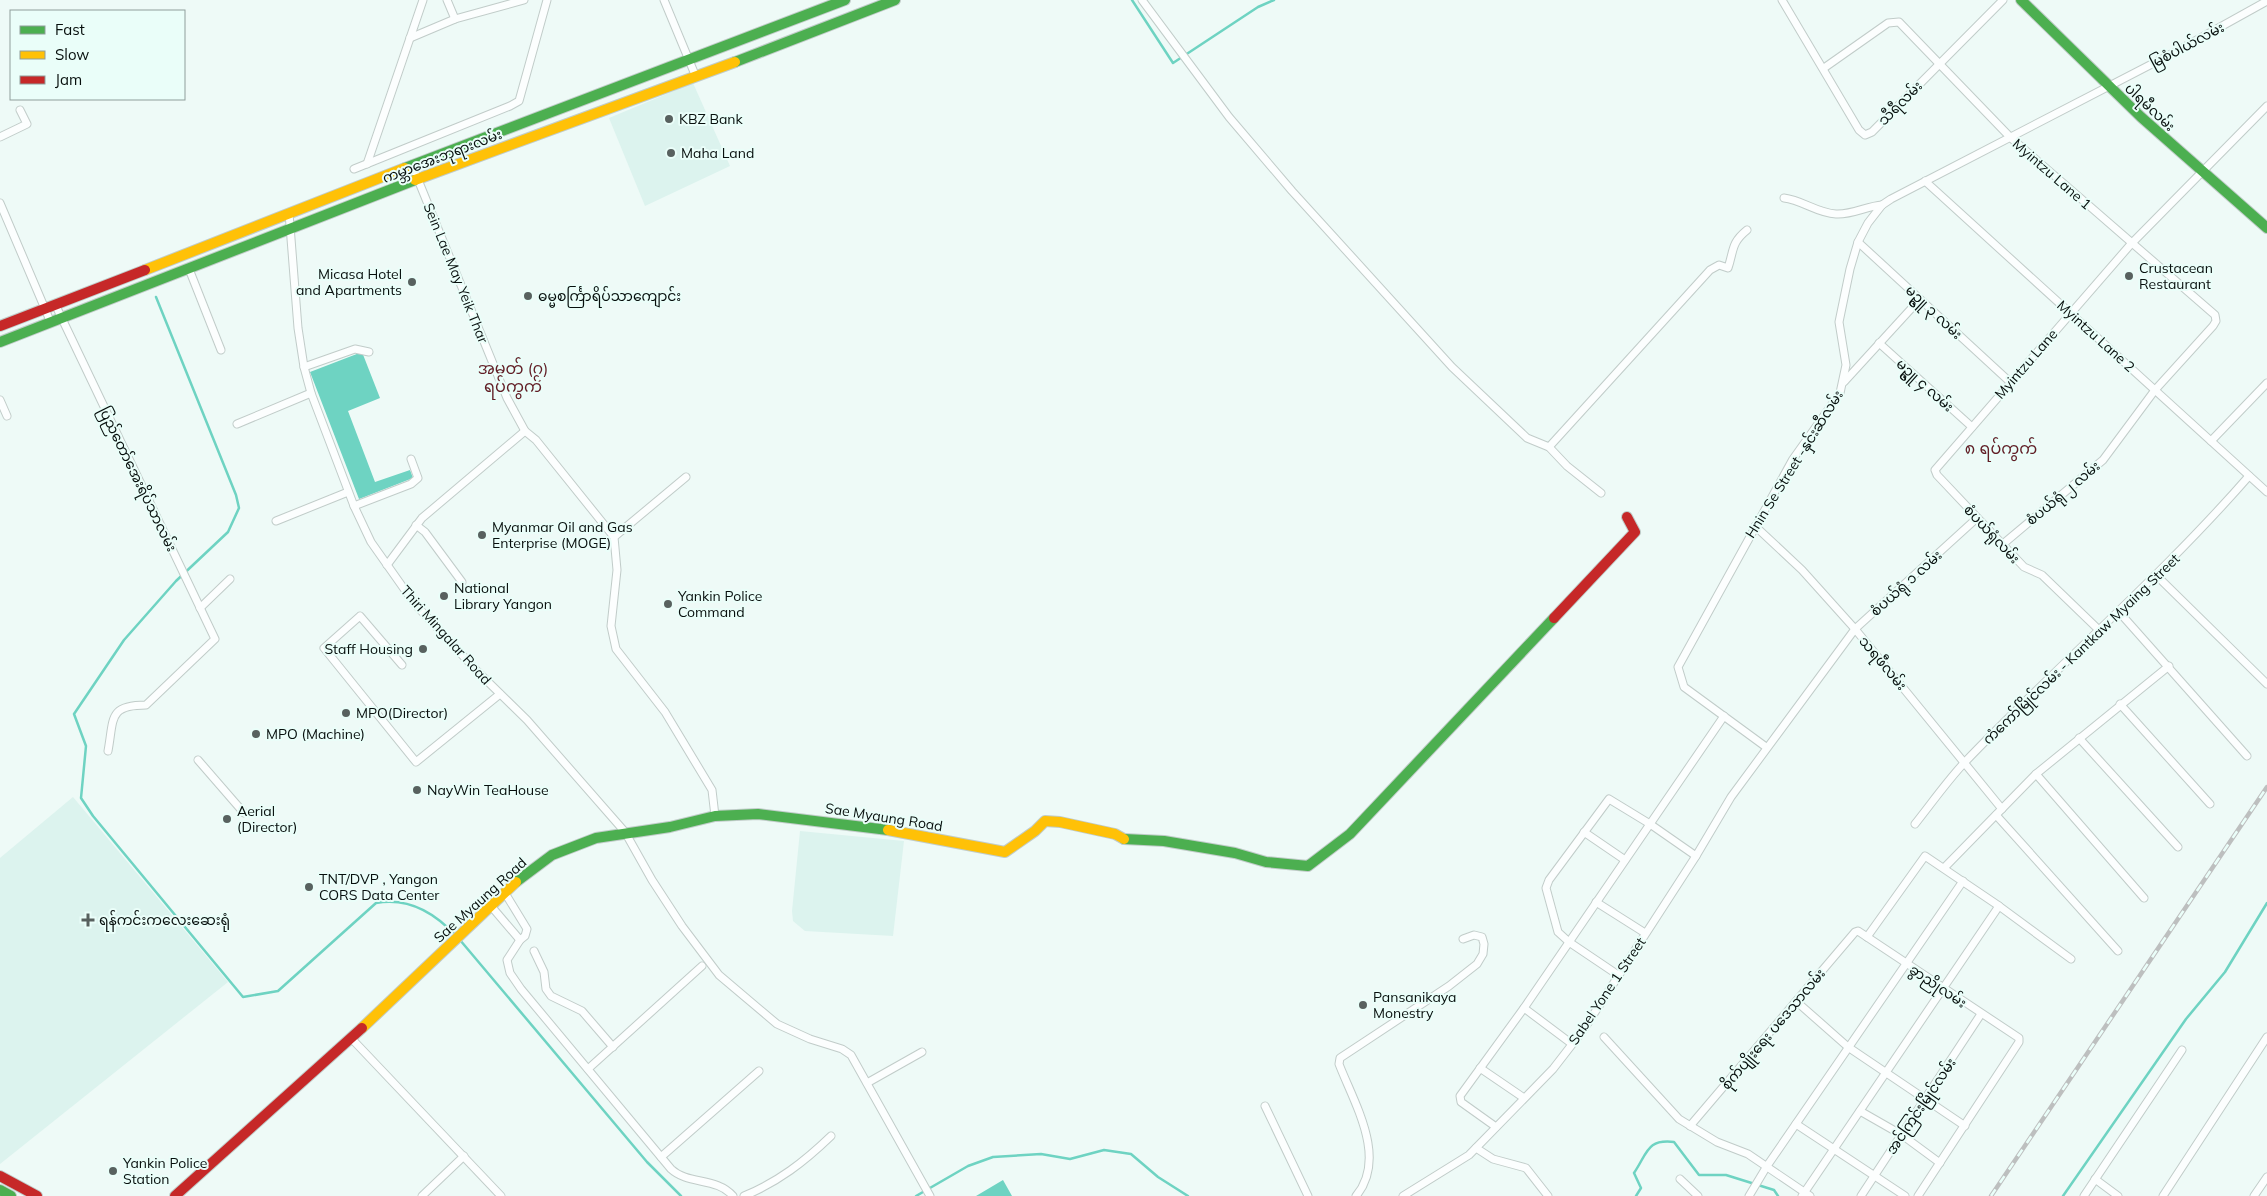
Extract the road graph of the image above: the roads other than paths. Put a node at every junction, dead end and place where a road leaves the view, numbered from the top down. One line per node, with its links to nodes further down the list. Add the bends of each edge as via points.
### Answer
1 (424, 0): 14 (street)
2 (447, 0): 13 (street)
3 (524, 0): 13 (street)
4 (547, 0): 24 (street, via 519,101)
5 (664, 0): 15 (street)
6 (845, 0): 15 (main road, ကမ္ဘာအေးဘုရားလမ်း)
7 (894, 0): 18 (main road, ကမ္ဘာအေးဘုရားလမ်း)
8 (1142, 0): 64 (street, via 1229,117 1401,312 1452,367 1527,438)
9 (1782, 0): 17 (street, သီရီလမ်း)
10 (2003, 0): 16 (street, သီရီလမ်း)
11 (2021, 0): 19 (main road, ပါရမီလမ်း)
12 (2267, 2): 19 (street, မြစံပါယ်လမ်း)
13 (455, 19): 14 (street)
14 (410, 38): 24 (street)
15 (689, 61): 18 (street); 25 (main road, ကမ္ဘာအေးဘုရားလမ်း)
16 (1938, 65): 17 (street, Myintzu Lane 1, via 1899,22 1894,21); 17 (street, သီရီလမ်း, via 1872,132 1865,135 1859,130); 23 (street, Myintzu Lane 1)
17 (1824, 68)
18 (696, 77): 28 (main road, ကမ္ဘာအေးဘုရားလမ်း)
19 (2107, 87): 23 (street, Hnin Se Street -နှင်းဆီလမ်း); 27 (main road, ပါရမီလမ်း)
20 (2267, 106): 27 (street, Myintzu Lane)
21 (20, 110): 22 (street, via 26,124)
22 (0, 136)
23 (2010, 137): 29 (street, Hnin Se Street -နှင်းဆီလမ်း); 38 (street, Myintzu Lane 1)
24 (367, 164): 26 (street)
25 (412, 165): 28 (street, Sein Lae May Yeik Thar); 33 (main road, ကမ္ဘာအေးဘုရားလမ်း)
26 (354, 169)
27 (2202, 174): 34 (main road, ပါရမီလမ်း); 38 (street, Myintzu Lane)
28 (418, 179): 35 (main road, ကမ္ဘာအေးဘုရားလမ်း); 62 (street, Sein Lae May Yeik Thar, via 508,398)
29 (1925, 181): 32 (street, Hnin Se Street -နှင်းဆီလမ်း); 43 (street, Myintzu Lane 2)
30 (1784, 198): 32 (street, via 1839,214)
31 (0, 203): 42 (street)
32 (1882, 205): 37 (street, Hnin Se Street -နှင်းဆီလမ်း)
33 (289, 213): 35 (street, Thiri Mingalar Road); 41 (main road, ကမ္ဘာအေးဘုရားလမ်း)
34 (2267, 228)
35 (292, 229): 39 (main road, ကမ္ဘာအေးဘုရားလမ်း); 52 (street, Thiri Mingalar Road, via 298,328)
36 (1747, 230): 64 (street, via 1732,246 1728,268 1719,265 1710,270)
37 (1858, 242): 40 (street, မဥ္ဇူ ၃ လမ်း); 53 (street, Hnin Se Street -နှင်းဆီလမ်း, via 1838,322 1846,364)
38 (2132, 244): 43 (street, Myintzu Lane); 45 (street, Myintzu Lane 1, via 2215,315)
39 (188, 269): 44 (main road, ကမ္ဘာအေးဘုရားလမ်း); 50 (street)
40 (1920, 299): 49 (street); 54 (street, မဥ္ဇူ ၃ လမ်း)
41 (55, 304): 42 (main road, ကမ္ဘာအေးဘုရားလမ်း); 44 (street, ပြည်တော်အေးရိပ်သာလမ်း)
42 (44, 308): 46 (street); 47 (main road, ကမ္ဘာအေးဘုရားလမ်း)
43 (2070, 312): 54 (street, Myintzu Lane); 56 (street, Myintzu Lane 2)
44 (62, 318): 46 (main road, ကမ္ဘာအေးဘုရားလမ်း); 84 (street, ပြည်တော်အေးရိပ်သာလမ်း)
45 (2216, 321): 56 (street, စံပယ်ရုံ ၂ လမ်း)
46 (50, 322): 48 (main road, ကမ္ဘာအေးဘုရားလမ်း)
47 (0, 326)
48 (0, 342)
49 (1879, 343): 53 (street); 61 (street, မဥ္ဇူ ၄ လမ်း)
50 (221, 350)
51 (369, 352): 52 (street, via 355,349)
52 (304, 367): 57 (street, Thiri Mingalar Road)
53 (1844, 382): 77 (street, Hnin Se Street -နှင်းဆီလမ်း, via 1835,401 1793,459)
54 (2010, 382): 61 (street, Myintzu Lane)
55 (2267, 383): 63 (street)
56 (2155, 390): 63 (street, Myintzu Lane 2); 79 (street, စံပယ်ရုံ ၂ လမ်း, via 2104,460)
57 (311, 393): 60 (street); 69 (street, Thiri Mingalar Road)
58 (0, 400): 59 (street)
59 (7, 416)
60 (237, 424)
61 (1972, 427): 66 (street, Myintzu Lane)
62 (525, 431): 76 (street); 78 (street, Sein Lae May Yeik Thar, via 536,440)
63 (2211, 441): 67 (street, Myintzu Lane 2)
64 (1549, 448): 71 (street)
65 (411, 459): 72 (street, via 418,478 412,484)
66 (1935, 470): 74 (street, စံပယ်ရုံလမ်း)
67 (2249, 476): 70 (street, Myintzu Lane 2); 81 (street, ကံကော်မြိုင်လမ်း - Kantkaw Myaing Street)
68 (686, 477): 78 (street)
69 (348, 492): 72 (street, Thiri Mingalar Road); 75 (street)
70 (2267, 492)
71 (1601, 493)
72 (354, 506): 80 (street, Thiri Mingalar Road, via 371,542)
73 (1627, 517): 105 (main road, Sae Myaung Road, via 1635,532 1350,834 1308,866 1266,862 1235,853 1164,841 1122,839 1115,834 1060,822 1045,821 1005,852 897,831 804,819 758,814)
74 (1977, 518): 79 (street, စံပယ်ရုံလမ်း); 86 (street, စံပယ်ရုံ ၁ လမ်း)
75 (276, 521)
76 (416, 525): 80 (street); 83 (street, via 425,532)
77 (1755, 526): 86 (street, သရဖီလမ်း, via 1802,570); 93 (street, Hnin Se Street -နှင်းဆီလမ်း, via 1678,667 1684,686)
78 (614, 537): 105 (street, via 617,570 612,626 616,649 664,712 712,790)
79 (2003, 544): 87 (street, စံပယ်ရုံလမ်း, via 2024,567 2042,575)
80 (387, 565): 91 (street, Thiri Mingalar Road, via 414,603)
81 (2157, 576): 85 (street, ကံကော်မြိုင်လမ်း - Kantkaw Myaing Street); 90 (street)
82 (230, 579): 84 (street)
83 (462, 582)
84 (200, 608): 96 (street, ပြည်တော်အေးရိပ်သာလမ်း, via 215,639 146,705 128,705 119,709)
85 (2120, 613): 87 (street, ကံကော်မြိုင်လမ်း - Kantkaw Myaing Street); 89 (street)
86 (1855, 629): 95 (street, စံပယ်ရုံ ၁ လမ်း); 99 (street, သရဖီလမ်း)
87 (2100, 631): 99 (street, ကံကော်မြိုင်လမ်း - Kantkaw Myaing Street)
88 (402, 665): 91 (street, via 360,616 324,648 416,762)
89 (2169, 666): 92 (street); 97 (street)
90 (2267, 684)
91 (500, 694): 108 (street, Thiri Mingalar Road, via 527,720)
92 (2120, 704): 94 (street); 101 (street)
93 (1724, 716): 95 (street, Hnin Se Street -နှင်းဆီလမ်း); 106 (street)
94 (2079, 738): 100 (street); 110 (street)
95 (1766, 747): 111 (street, Sabel Yone 1 Street)
96 (108, 751)
97 (2247, 756)
98 (198, 760): 103 (street)
99 (1964, 764): 102 (street, သရဖီလမ်း); 107 (street, ကံကော်မြိုင်လမ်း - Kantkaw Myaing Street)
100 (2036, 774): 102 (street); 116 (street)
101 (2210, 804)
102 (2002, 809): 104 (street)
103 (244, 813)
104 (1996, 815): 113 (street); 127 (street)
105 (715, 816): 108 (main road, Sae Myaung Road, via 670,827)
106 (1650, 824): 109 (street, via 1609,799); 111 (street); 112 (street)
107 (1914, 824)
108 (625, 832): 115 (main road, Sae Myaung Road, via 596,838 552,855); 148 (street, Thiri Mingalar Road, via 662,895 719,974 777,1024 851,1055)
109 (1584, 832): 112 (street); 125 (street, via 1546,888 1556,928)
110 (2178, 847)
111 (1696, 856): 121 (street, Sabel Yone 1 Street)
112 (1625, 860): 117 (street)
113 (1944, 868): 114 (street); 122 (street, via 1927,856 1922,858)
114 (1963, 881): 119 (street); 129 (street)
115 (504, 893): 118 (main road, Sae Myaung Road); 124 (street, via 527,929)
116 (2144, 898)
117 (1596, 902): 121 (street); 125 (street)
118 (491, 906): 124 (street); 138 (main road, Sae Myaung Road)
119 (1999, 906): 128 (street); 132 (street)
120 (1854, 932): 122 (street, ခွာညိုလမ်း); 133 (street, စိုက်ပျိုးရေး ပဒေသာလမ်း)
121 (1646, 933): 131 (street, Sabel Yone 1 Street)
122 (1867, 937): 129 (street, ခွာညိုလမ်း)
123 (1463, 939): 181 (street, via 1474,935 1482,937 1484,954 1477,964 1340,1058 1339,1064 1362,1118 1370,1158 1363,1188)
124 (520, 940): 145 (street, via 507,960 510,973)
125 (1569, 942): 131 (street); 134 (street)
126 (534, 951): 140 (street, via 551,996 582,1011)
127 (2118, 951)
128 (2071, 959)
129 (1905, 964): 132 (street, ခွာညိုလမ်း); 141 (street)
130 (702, 966): 140 (street)
131 (1618, 975): 139 (street, Sabel Yone 1 Street)
132 (1942, 988): 135 (street, ခွာညိုလမ်း); 147 (street)
133 (1797, 1002): 141 (street); 154 (street, စိုက်ပျိုးရေး ပဒေသာလမ်း)
134 (1524, 1008): 139 (street); 144 (street)
135 (1981, 1014): 150 (street, အင်ကြင်းမြိုင်လမ်း); 155 (street, ခွာညိုလမ်း, via 2016,1036 2019,1042)
136 (1604, 1037): 154 (street, via 1679,1119)
137 (2267, 1037): 191 (street)
138 (351, 1038): 161 (street); 174 (main road, Sae Myaung Road)
139 (1572, 1044): 149 (street, Sabel Yone 1 Street)
140 (612, 1047): 145 (street)
141 (1848, 1047): 147 (street); 153 (street)
142 (2182, 1050): 169 (street)
143 (922, 1052): 148 (street)
144 (1480, 1068): 149 (street); 156 (street, via 1459,1100)
145 (588, 1069): 162 (street)
146 (759, 1071): 162 (street)
147 (1886, 1073): 150 (street); 152 (street)
148 (867, 1083): 179 (street, Thiri Mingalar Road)
149 (1524, 1098): 156 (street, Sabel Yone 1 Street)
150 (1926, 1100): 155 (street); 157 (street, အင်ကြင်းမြိုင်လမ်း)
151 (1265, 1106): 180 (street)
152 (1860, 1111): 157 (street); 160 (street)
153 (1796, 1124): 160 (street); 164 (street)
154 (1690, 1126): 164 (street)
155 (1965, 1126): 163 (street)
156 (1496, 1127): 159 (street, Sabel Yone 1 Street)
157 (1902, 1135): 163 (street); 166 (street, အင်ကြင်းမြိုင်လမ်း)
158 (831, 1136): 178 (street, via 779,1180)
159 (1476, 1148): 182 (street, Sabel Yone 1 Street, via 1469,1156); 183 (street, via 1500,1161 1526,1168)
160 (1834, 1149): 166 (street); 171 (street)
161 (464, 1156): 175 (street); 176 (street)
162 (661, 1157): 177 (street, via 676,1174 712,1183)
163 (1940, 1163): 188 (street)
164 (1767, 1166): 171 (street); 185 (street)
165 (0, 1176): 173 (main road)
166 (1874, 1176): 186 (street, အင်ကြင်းမြိုင်လမ်း); 187 (street)
167 (2267, 1177): 192 (street)
168 (1680, 1179): 184 (street)
169 (2095, 1179): 189 (street); 190 (street)
170 (0, 1190): 172 (main road)
171 (1806, 1195)
172 (11, 1196)
173 (37, 1196)
174 (175, 1196)
175 (422, 1196)
176 (501, 1196)
177 (733, 1196)
178 (744, 1196)
179 (930, 1196)
180 (1308, 1196)
181 (1356, 1196)
182 (1403, 1196)
183 (1548, 1196)
184 (1698, 1196)
185 (1749, 1196)
186 (1861, 1196)
187 (1905, 1196)
188 (1918, 1196)
189 (2084, 1196)
190 (2118, 1196)
191 (2163, 1196)
192 (2254, 1196)

